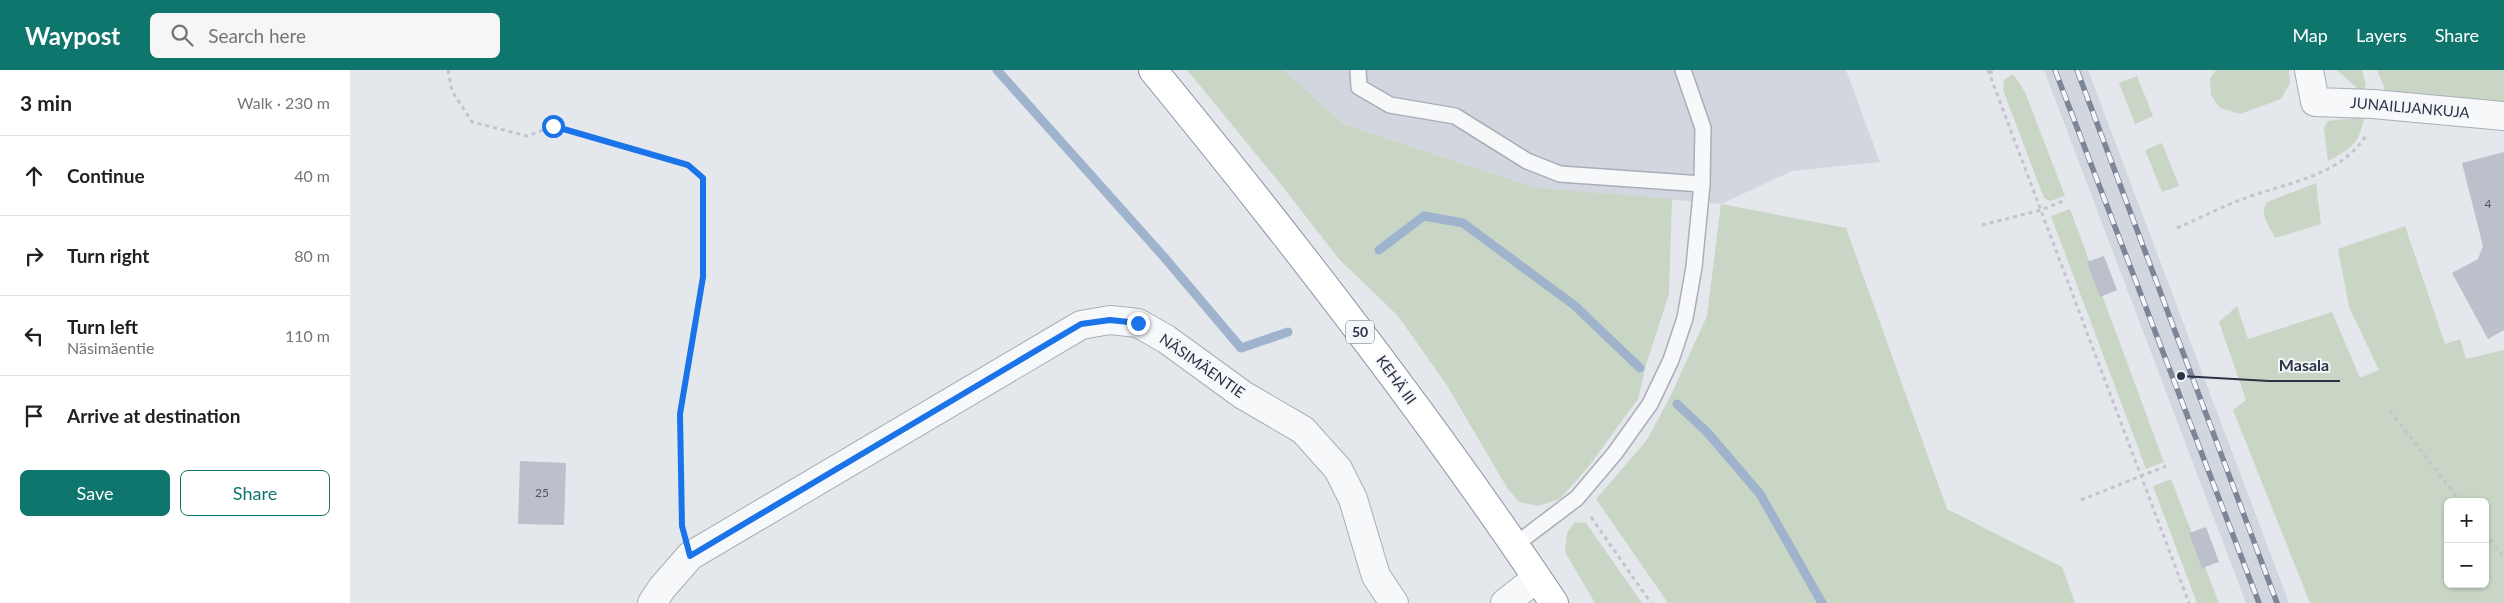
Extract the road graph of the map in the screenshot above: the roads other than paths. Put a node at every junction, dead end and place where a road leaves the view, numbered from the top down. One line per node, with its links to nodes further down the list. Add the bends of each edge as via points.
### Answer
1 (1153, 70): 7 (highway, KEHÄ III / 50, via 1246,183 1390,372)
2 (1358, 70): 6 (lane, via 1359,87 1390,105 1455,116 1527,161 1560,174)
3 (1683, 70): 6 (lane, via 1704,128)
4 (2309, 70): 5 (street, JUNAILIJANKUJA, via 2315,102)
5 (2504, 116)
6 (1702, 184): 7 (lane, via 1694,267 1685,318 1671,360 1650,404 1577,498)
7 (1515, 545): 8 (highway, KEHÄ III / 50)
8 (1537, 578): 11 (street); 12 (highway, KEHÄ III / 50)
9 (652, 603): 10 (street, NÄSIMÄENTIE, via 690,556 1081,324 1110,320 1138,323 1243,395 1303,430 1338,469 1353,499 1376,576)
10 (1394, 603)
11 (1505, 603)
12 (1554, 603)

